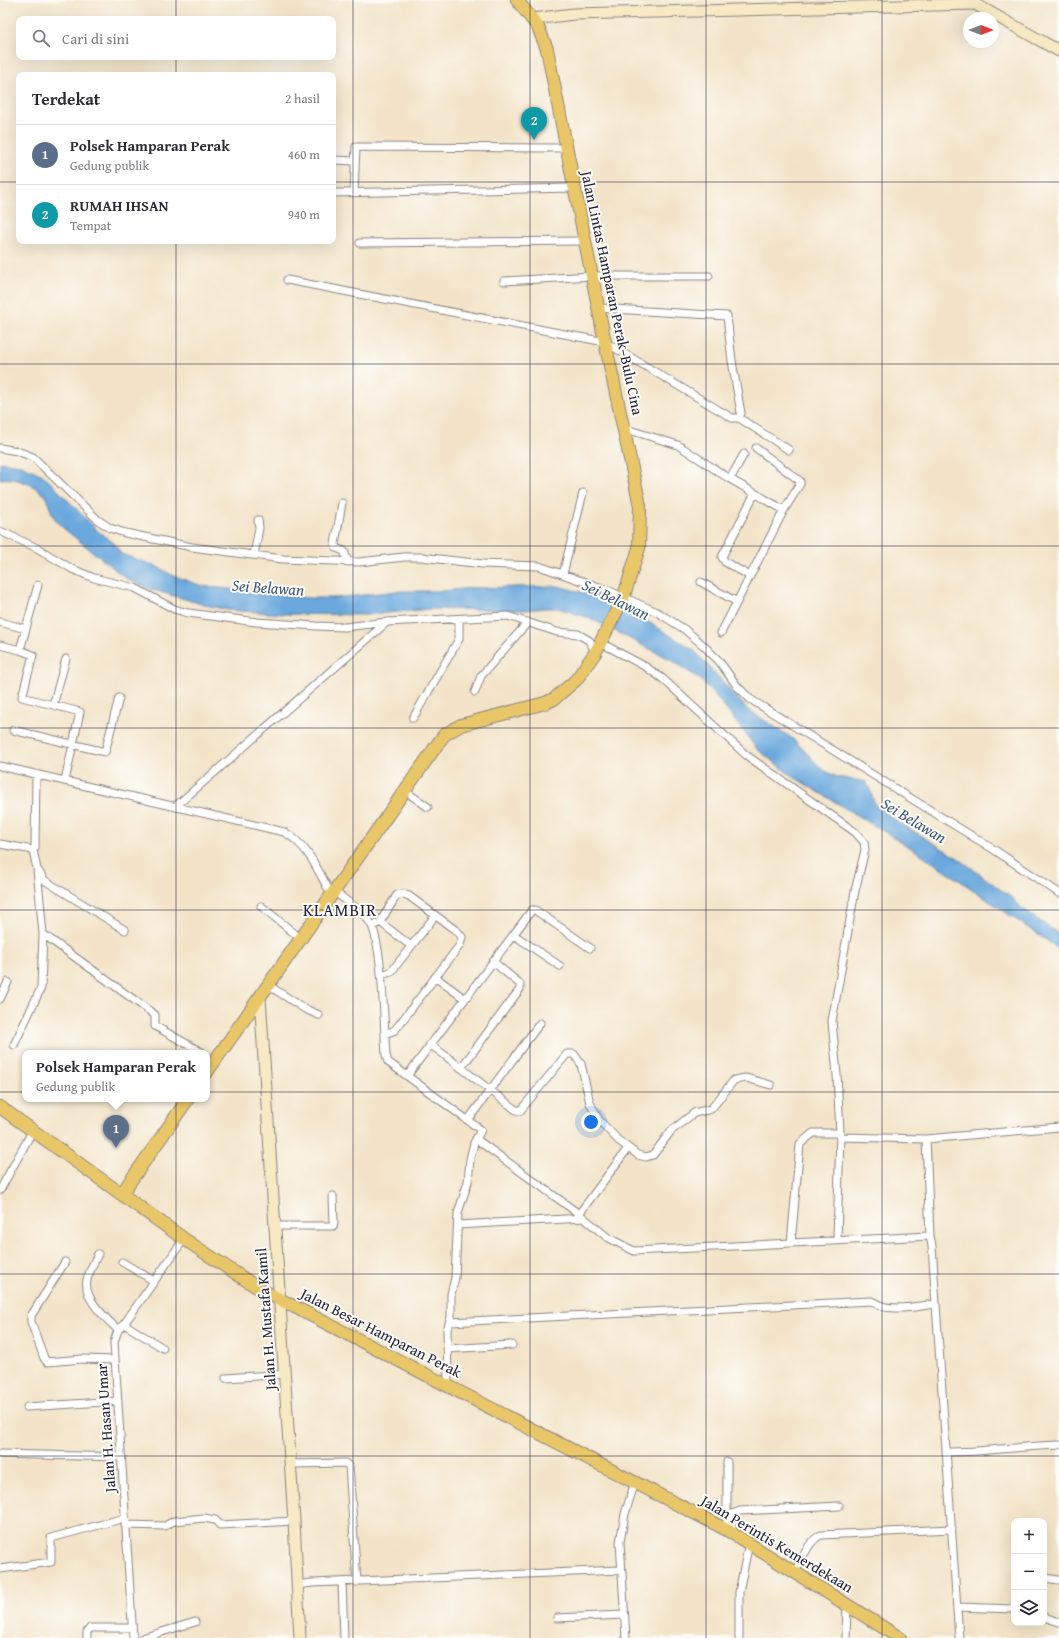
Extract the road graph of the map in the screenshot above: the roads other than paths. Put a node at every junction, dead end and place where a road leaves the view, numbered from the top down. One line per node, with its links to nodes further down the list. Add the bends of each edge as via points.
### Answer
1 (517, 0): 3 (main road, Jalan Lintas Hamparan Perak–Bulu Cina)
2 (976, 2): 3 (street, via 574,14); 4 (street)
3 (533, 19): 5 (main road, Jalan Lintas Hamparan Perak–Bulu Cina, via 547,49)
4 (1059, 51)
5 (567, 148): 7 (street, via 356,147); 8 (main road, Jalan Lintas Hamparan Perak–Bulu Cina)
6 (336, 160): 7 (street)
7 (355, 160): 10 (street)
8 (574, 188): 10 (street); 11 (main road, Jalan Lintas Hamparan Perak–Bulu Cina)
9 (336, 193): 10 (street)
10 (354, 193)
11 (585, 241): 12 (street); 13 (main road, Jalan Lintas Hamparan Perak–Bulu Cina)
12 (360, 243)
13 (593, 276): 14 (street); 16 (street); 17 (main road, Jalan Lintas Hamparan Perak–Bulu Cina)
14 (709, 276)
15 (287, 280): 18 (street)
16 (504, 281)
17 (598, 308): 18 (main road, Jalan Lintas Hamparan Perak–Bulu Cina); 19 (street, via 727,316 741,413)
18 (604, 342): 19 (street, via 637,359 732,418); 20 (main road, Jalan Lintas Hamparan Perak–Bulu Cina)
19 (739, 418): 23 (street)
20 (623, 428): 25 (street, via 678,445); 38 (main road, Jalan Lintas Hamparan Perak–Bulu Cina, via 640,506 638,548)
21 (0, 448): 32 (street, via 33,457 98,520 114,530 192,547)
22 (756, 448): 29 (street, via 800,481)
23 (789, 450)
24 (744, 454): 25 (street)
25 (730, 479): 27 (street)
26 (583, 493): 34 (street)
27 (755, 493): 29 (street); 35 (street, via 722,557 725,562)
28 (342, 503): 33 (street, via 335,544 336,548 344,551)
29 (784, 510): 35 (street)
30 (258, 520): 32 (street)
31 (0, 531): 42 (street, via 37,548 72,569 94,578 135,588 182,611 257,622 316,626)
32 (254, 555): 33 (street)
33 (348, 562): 34 (street, via 435,557 483,564 529,564)
34 (563, 574): 38 (street)
35 (750, 576): 39 (street)
36 (701, 582): 39 (street)
37 (38, 585): 44 (street)
38 (623, 598): 46 (main road, Jalan Lintas Hamparan Perak–Bulu Cina); 65 (street, via 657,612 684,629 714,656 737,686 750,698)
39 (737, 602): 45 (street)
40 (458, 619): 42 (street); 43 (street, via 508,616); 53 (street, via 459,639)
41 (0, 622): 44 (street)
42 (387, 622): 60 (street)
43 (528, 622): 46 (street, via 557,632 578,634); 50 (street, via 481,676)
44 (26, 629): 48 (street)
45 (721, 633)
46 (600, 644): 59 (main road, via 576,680 550,701 448,730); 102 (street, via 646,667 663,679 746,755 855,832 864,842 865,850 853,899 832,1021)
47 (0, 645): 48 (street)
48 (20, 650): 52 (street, via 33,655 22,697)
49 (66, 659): 52 (street)
50 (476, 692)
51 (119, 698): 55 (street, via 106,751)
52 (52, 705): 55 (street, via 80,712)
53 (413, 718)
54 (13, 730): 55 (street)
55 (73, 745): 58 (street)
56 (0, 766): 57 (street)
57 (36, 775): 58 (street); 63 (street)
58 (65, 781): 60 (street)
59 (405, 791): 61 (street); 66 (main road)
60 (176, 806): 66 (street, via 278,830 291,836 305,848)
61 (428, 807)
62 (0, 844): 63 (street)
63 (33, 850): 64 (street)
64 (37, 869): 71 (street, via 44,880); 72 (street)
65 (1059, 893)
66 (333, 894): 70 (street, via 363,914); 74 (main road)
67 (260, 906): 74 (street)
68 (435, 916): 69 (street, via 409,896 397,894); 75 (street); 80 (street, via 458,932 462,938 460,945)
69 (380, 922): 70 (street); 75 (street)
70 (372, 926): 79 (street)
71 (125, 930)
72 (43, 934): 90 (street, via 41,988); 91 (street, via 155,1015 155,1026)
73 (514, 935): 76 (street, via 534,909); 77 (street); 78 (street)
74 (300, 938): 82 (main road)
75 (411, 946): 79 (street, via 391,972)
76 (590, 948)
77 (492, 964): 85 (street); 93 (street, via 497,965 520,984 520,989)
78 (560, 966)
79 (381, 975): 88 (street)
80 (435, 977): 85 (street); 88 (street, via 395,1030)
81 (8, 982): 84 (street)
82 (268, 985): 83 (main road); 86 (street)
83 (260, 997): 92 (main road); 111 (street, Jalan H. Mustafa Kamil)
84 (0, 998)
85 (465, 999): 89 (street)
86 (319, 1015)
87 (540, 1023): 96 (street)
88 (385, 1034): 94 (street, via 388,1062)
89 (430, 1044): 93 (street); 94 (street)
90 (14, 1045)
91 (198, 1050)
92 (211, 1058)
93 (461, 1068): 96 (street)
94 (407, 1076): 99 (street)
95 (771, 1084): 105 (street, via 746,1078 734,1080 711,1109 694,1113 671,1131 653,1155 638,1155)
96 (491, 1091): 99 (street); 105 (street, via 520,1111 567,1054 571,1053 581,1064 590,1103 599,1120)
97 (186, 1102): 107 (main road)
98 (0, 1107): 101 (main road, Jalan Besar Hamparan Perak)
99 (468, 1120): 103 (street, via 481,1130)
100 (1059, 1127): 104 (street)
101 (33, 1130): 106 (street); 107 (main road, Jalan Besar Hamparan Perak)
102 (840, 1135): 104 (street); 114 (street); 115 (street, via 814,1133 800,1144)
103 (476, 1139): 109 (street); 110 (street)
104 (926, 1139): 112 (street)
105 (628, 1148): 109 (street)
106 (0, 1190)
107 (122, 1193): 113 (main road, Jalan Besar Hamparan Perak)
108 (333, 1196): 111 (street, via 333,1226)
109 (582, 1216): 110 (street); 115 (street, via 607,1237 634,1250)
110 (458, 1225): 122 (street)
111 (274, 1226): 120 (street, Jalan H. Mustafa Kamil)
112 (930, 1236): 114 (street); 121 (street)
113 (184, 1238): 119 (street); 120 (main road, Jalan Besar Hamparan Perak, via 258,1288)
114 (837, 1240): 115 (street)
115 (791, 1243)
116 (98, 1254): 124 (street, via 87,1281 87,1292)
117 (65, 1262): 128 (street, via 31,1316 44,1358 47,1362)
118 (122, 1262): 119 (street)
119 (154, 1282): 123 (street)
120 (280, 1299): 129 (street, Jalan H. Mustafa Kamil); 131 (main road, Jalan Besar Hamparan Perak)
121 (936, 1304): 122 (street, via 894,1308 883,1307 871,1301); 135 (street)
122 (450, 1322): 127 (street, via 446,1330)
123 (124, 1324): 124 (street); 126 (street)
124 (118, 1330): 128 (street, Jalan H. Hasan Umar, via 114,1342)
125 (512, 1345): 127 (street)
126 (163, 1348)
127 (447, 1349): 131 (street)
128 (115, 1360): 132 (street, Jalan H. Hasan Umar)
129 (285, 1374): 130 (street); 139 (street, Jalan H. Mustafa Kamil)
130 (226, 1378)
131 (448, 1386): 140 (main road, Jalan Besar Hamparan Perak)
132 (118, 1401): 133 (street); 137 (street, Jalan H. Hasan Umar)
133 (27, 1407)
134 (1059, 1445): 135 (street)
135 (947, 1452): 144 (street)
136 (0, 1454): 137 (street)
137 (122, 1457): 142 (street, Jalan H. Hasan Umar)
138 (727, 1462): 145 (street)
139 (291, 1464): 143 (street, Jalan H. Mustafa Kamil); 153 (street, via 345,1463 349,1466)
140 (635, 1482): 145 (main road, Jalan Perintis Kemerdekaan); 148 (street, via 620,1542)
141 (839, 1506): 145 (street, via 740,1511 732,1514)
142 (125, 1521): 143 (street, via 165,1526 174,1521 199,1518 211,1519 220,1525); 147 (street, via 51,1538 51,1562); 163 (street, Jalan H. Hasan Umar)
143 (294, 1521): 154 (street, Jalan H. Mustafa Kamil)
144 (952, 1529): 149 (street, via 821,1535 811,1543); 156 (street)
145 (730, 1531): 146 (main road, Jalan Perintis Kemerdekaan)
146 (749, 1543): 149 (main road, Jalan Perintis Kemerdekaan); 170 (street, via 739,1592)
147 (0, 1568)
148 (621, 1570): 153 (street); 158 (street)
149 (795, 1572): 155 (main road, Jalan Perintis Kemerdekaan)
150 (1047, 1578): 151 (street)
151 (1059, 1580)
152 (342, 1582): 153 (street); 154 (street); 168 (street)
153 (356, 1582)
154 (297, 1585): 167 (street, Jalan H. Mustafa Kamil)
155 (847, 1605): 171 (street); 172 (main road, Jalan Perintis Kemerdekaan)
156 (958, 1607): 157 (street); 173 (street)
157 (1011, 1609)
158 (624, 1614): 159 (street); 169 (street)
159 (557, 1618)
160 (1047, 1619): 162 (street)
161 (195, 1622): 166 (street)
162 (1059, 1622)
163 (132, 1628): 164 (street, via 90,1628); 165 (street, Jalan H. Hasan Umar)
164 (87, 1638)
165 (133, 1638)
166 (142, 1638)
167 (300, 1638)
168 (344, 1638)
169 (626, 1638)
170 (739, 1638)
171 (846, 1638)
172 (900, 1638)
173 (959, 1638)

